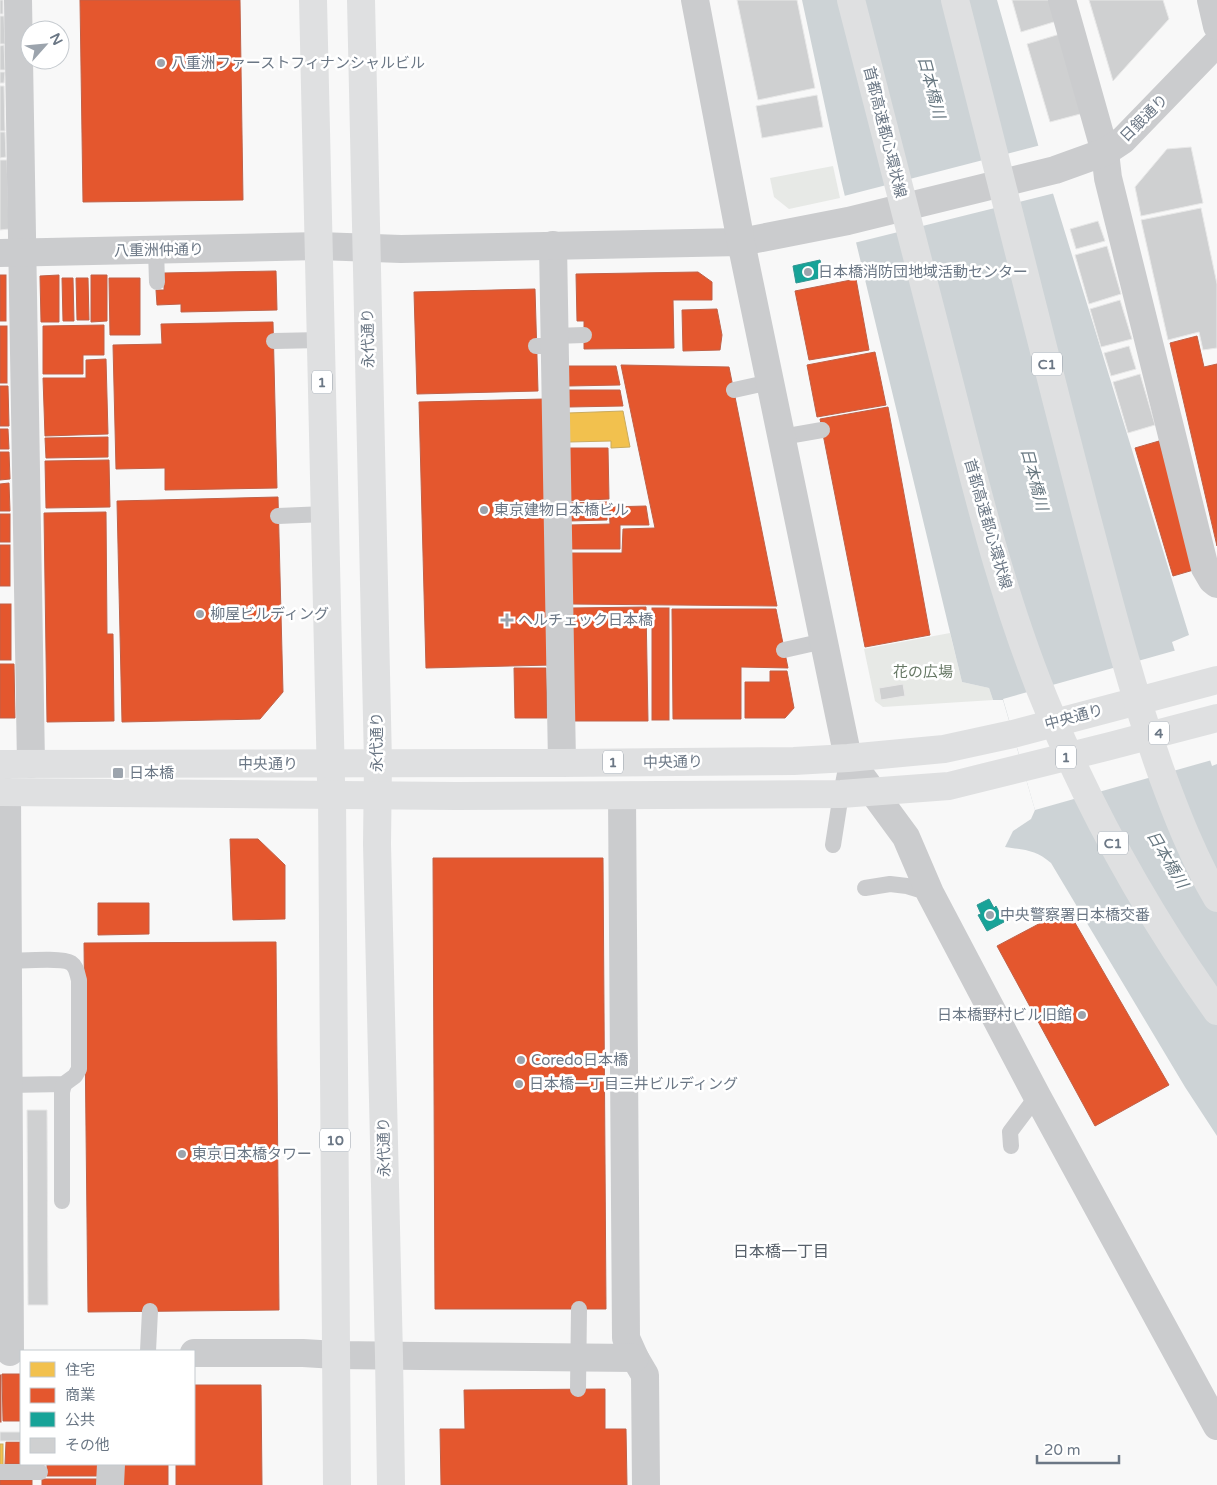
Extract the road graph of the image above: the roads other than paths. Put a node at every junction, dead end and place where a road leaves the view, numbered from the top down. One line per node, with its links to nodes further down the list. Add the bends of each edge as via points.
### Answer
1 (18, 0): 17 (street)
2 (313, 0): 13 (main road, 1)
3 (361, 0): 15 (main road, 永代通り)
4 (695, 0): 12 (street)
5 (852, 0): 52 (main road, 首都高速都心環状線 / C1, via 974,478 1031,664 1066,751 1130,875)
6 (955, 0): 50 (main road, C1, via 1119,641 1171,798 1197,861)
7 (1062, 0): 11 (street)
8 (1211, 0): 9 (street)
9 (1217, 26)
10 (1217, 43): 11 (street, 日銀通り, via 1123,140)
11 (1105, 152): 12 (street, 日銀通り, via 1055,170 848,221); 29 (street, via 1108,178 1205,568)
12 (742, 242): 14 (street, 八重洲仲通り); 23 (street)
13 (319, 246): 15 (street, 八重洲仲通り); 16 (street, 八重洲仲通り); 20 (main road, 1)
14 (553, 246): 15 (street, 八重洲仲通り); 22 (street)
15 (365, 248): 37 (main road, 永代通り)
16 (156, 250): 17 (street, 八重洲仲通り); 18 (lane)
17 (11, 253): 40 (street, via 36,533)
18 (157, 282)
19 (584, 335): 22 (lane)
20 (321, 340): 21 (lane); 27 (main road, 1)
21 (274, 341)
22 (549, 343): 38 (street, via 551,448 564,590)
23 (770, 382): 24 (lane); 26 (street)
24 (734, 390)
25 (822, 430): 26 (lane)
26 (782, 438): 30 (street)
27 (325, 514): 28 (lane); 36 (main road, 1)
28 (278, 516)
29 (1217, 584)
30 (824, 641): 31 (lane); 35 (street)
31 (784, 650)
32 (1208, 682): 35 (main road, 中央通り / 1, via 944,749)
33 (1213, 719): 34 (main road, 中央通り / 4)
34 (1110, 746): 42 (main road, 中央通り / 1, via 949,786)
35 (848, 758): 38 (main road, 中央通り / 1); 42 (street); 43 (lane)
36 (330, 763): 37 (main road, 中央通り); 40 (main road, 中央通り); 44 (main road, 1)
37 (378, 763): 38 (main road, 中央通り / 1); 45 (main road, 永代通り)
38 (562, 763)
39 (0, 764): 40 (main road, 中央通り)
40 (31, 764)
41 (4, 792): 44 (main road, 中央通り); 51 (street)
42 (872, 792): 43 (main road, 中央通り / 1); 49 (street, via 906,838)
43 (841, 794): 46 (main road, 中央通り / 1); 47 (lane)
44 (332, 795): 45 (main road, 中央通り / 1); 64 (main road, 10)
45 (377, 795): 46 (main road, 中央通り / 1); 65 (main road, 永代通り)
46 (622, 796): 67 (street, via 626,1338)
47 (833, 844)
48 (864, 888): 49 (lane, via 890,884)
49 (930, 893): 55 (street)
50 (1217, 898)
51 (8, 961): 53 (lane, via 62,960 76,970 79,980 80,1069); 54 (street)
52 (1217, 1011)
53 (64, 1084): 54 (lane); 58 (lane)
54 (9, 1085): 57 (street)
55 (1037, 1096): 56 (lane, via 1010,1132); 69 (street)
56 (1011, 1146)
57 (4, 1188): 62 (street)
58 (62, 1201)
59 (579, 1309): 66 (lane)
60 (150, 1311): 61 (lane)
61 (148, 1350)
62 (10, 1352)
63 (195, 1352): 64 (street)
64 (336, 1355): 65 (street); 74 (main road, 10)
65 (389, 1356): 66 (street); 75 (main road, 永代通り)
66 (578, 1358): 67 (street); 68 (lane)
67 (635, 1358): 76 (street, via 645,1375)
68 (578, 1389)
69 (1217, 1426)
70 (110, 1465): 73 (street)
71 (0, 1472): 72 (lane)
72 (40, 1472)
73 (110, 1485)
74 (337, 1485)
75 (391, 1485)
76 (646, 1485)

